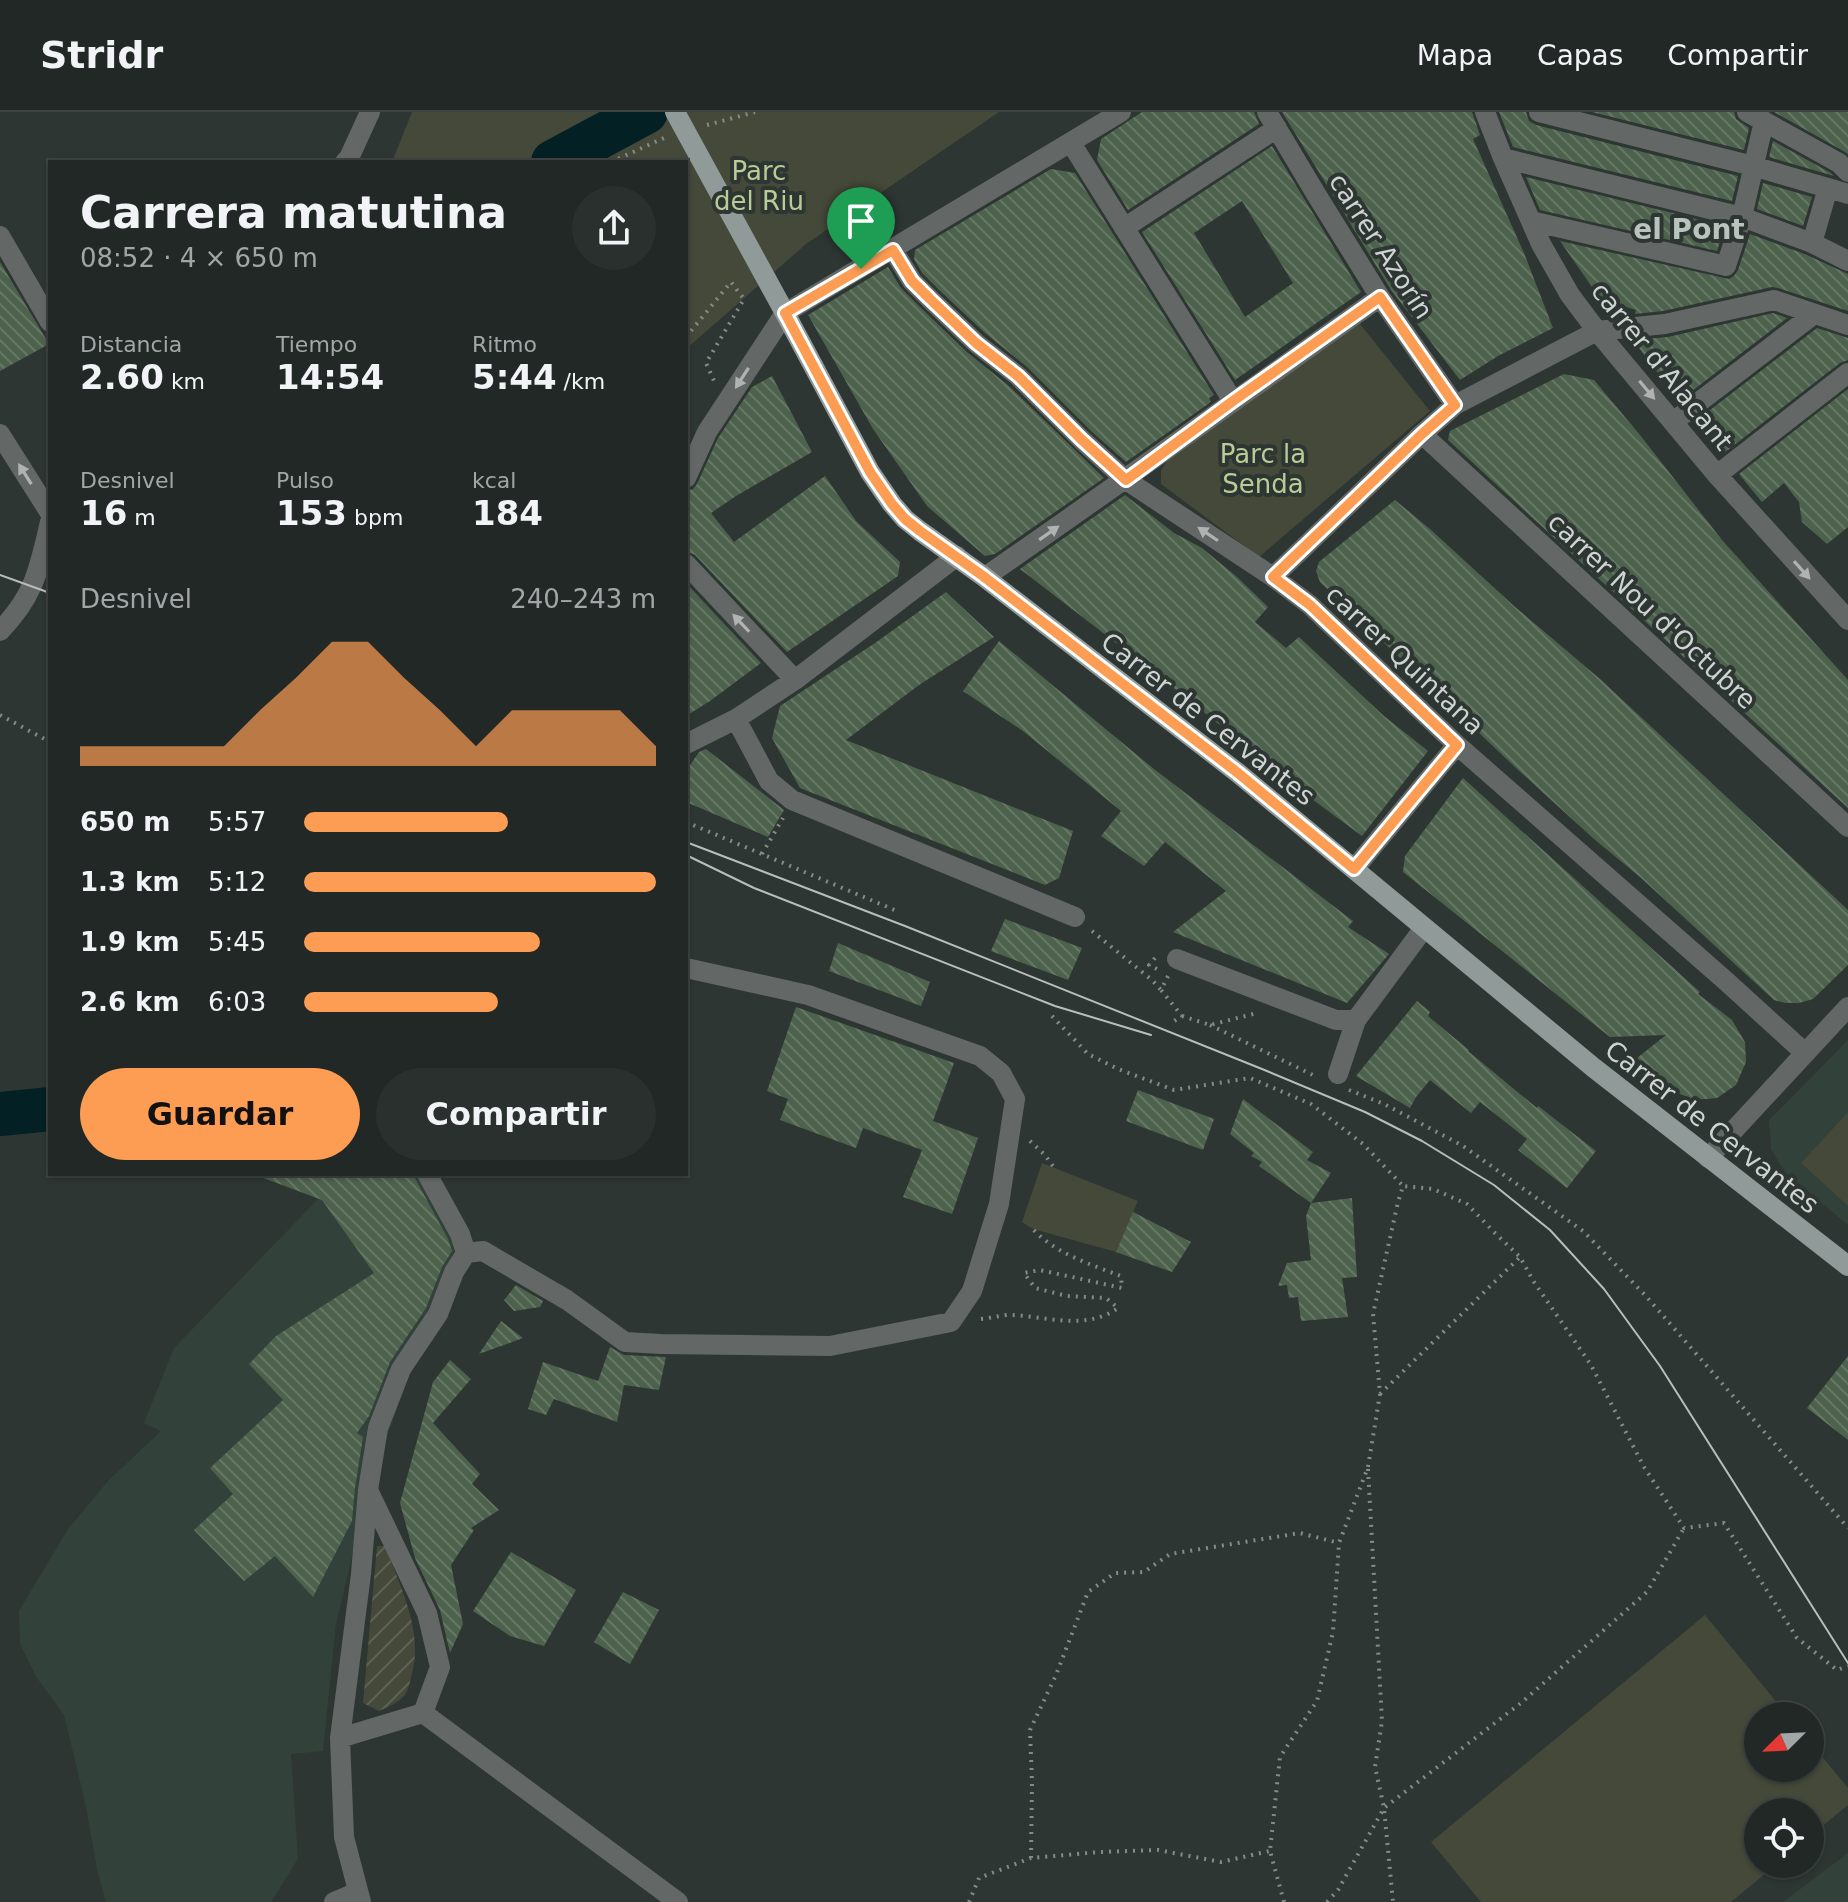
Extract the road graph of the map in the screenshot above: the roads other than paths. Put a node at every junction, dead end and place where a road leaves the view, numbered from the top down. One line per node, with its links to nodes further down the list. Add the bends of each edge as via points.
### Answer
1 (370, 112): 10 (street)
2 (675, 112): 23 (main road, Carrer de Cervantes, bridge)
3 (1121, 112): 8 (street)
4 (1485, 112): 9 (street, carrer d'Alacant)
5 (1539, 112): 11 (street)
6 (1755, 116): 11 (street); 12 (street)
7 (1272, 120): 17 (street); 22 (street, carrer Azorín)
8 (1071, 143): 17 (street); 20 (street)
9 (1503, 158): 15 (street); 16 (street, carrer d'Alacant)
10 (347, 160)
11 (1753, 166): 13 (street); 15 (street)
12 (1848, 172)
13 (1828, 188): 14 (street); 19 (street)
14 (1848, 194)
15 (1742, 217): 16 (street, via 1726,266); 19 (street)
16 (1531, 221): 27 (street, carrer d'Alacant, via 1570,295)
17 (1124, 228): 29 (street)
18 (0, 236): 25 (street)
19 (1812, 243): 21 (street)
20 (893, 250): 23 (street); 36 (street, carrer Quintana, via 930,299 1012,369)
21 (1848, 261)
22 (1380, 297): 29 (street); 30 (street, carrer Azorín)
23 (785, 313): 34 (street, one-way to 34, via 707,432); 39 (main road, Carrer de Cervantes, via 892,504)
24 (1814, 314): 26 (street); 27 (street, via 1774,300 1665,324); 31 (street)
25 (48, 319)
26 (1848, 325)
27 (1597, 331): 30 (street); 31 (street, carrer d'Alacant, one-way to 31)
28 (1848, 373): 35 (street)
29 (1233, 401): 36 (street)
30 (1455, 405): 33 (street)
31 (1673, 422): 35 (street, carrer d'Alacant)
32 (0, 434): 37 (street, one-way to 32)
33 (1422, 434): 42 (street); 49 (street, carrer Nou d'Octubre)
34 (688, 474)
35 (1717, 475): 44 (street, carrer d'Alacant, one-way to 44)
36 (1126, 480): 41 (street, one-way to 36); 42 (street, carrer Quintana, one-way to 36)
37 (48, 510)
38 (48, 531): 43 (street, via 33,587)
39 (957, 556): 41 (main road, Carrer de Cervantes); 45 (street)
40 (688, 566): 45 (street, one-way to 40)
41 (985, 577): 50 (main road, Carrer de Cervantes)
42 (1273, 577): 48 (street, carrer Quintana, via 1310,605)
43 (5, 620)
44 (1848, 620)
45 (795, 680): 46 (street)
46 (736, 719): 47 (street); 51 (street, via 769,781 792,800)
47 (688, 743)
48 (1457, 745): 50 (street); 57 (street, carrer Quintana)
49 (1848, 827)
50 (1354, 869): 52 (main road, Carrer de Cervantes)
51 (1075, 917)
52 (1424, 928): 56 (street); 59 (main road, Carrer de Cervantes)
53 (1177, 959): 56 (street, via 1336,1020)
54 (688, 968): 61 (street, via 808,995 980,1056 1001,1073 1015,1099 999,1204 972,1291 951,1322 830,1346 625,1342 567,1300 483,1251)
55 (1848, 1007): 57 (street)
56 (1356, 1020): 58 (street)
57 (1805, 1053): 59 (street)
58 (1340, 1080)
59 (1708, 1158): 62 (main road, Carrer de Cervantes)
60 (428, 1176): 61 (street)
61 (466, 1253): 63 (street, via 438,1314 401,1369 378,1428)
62 (1848, 1266)
63 (368, 1490): 64 (street, via 427,1613 440,1667); 65 (street)
64 (423, 1713): 65 (street); 68 (street)
65 (340, 1738): 66 (street, via 344,1837)
66 (359, 1897): 67 (street)
67 (334, 1902)
68 (678, 1902)

